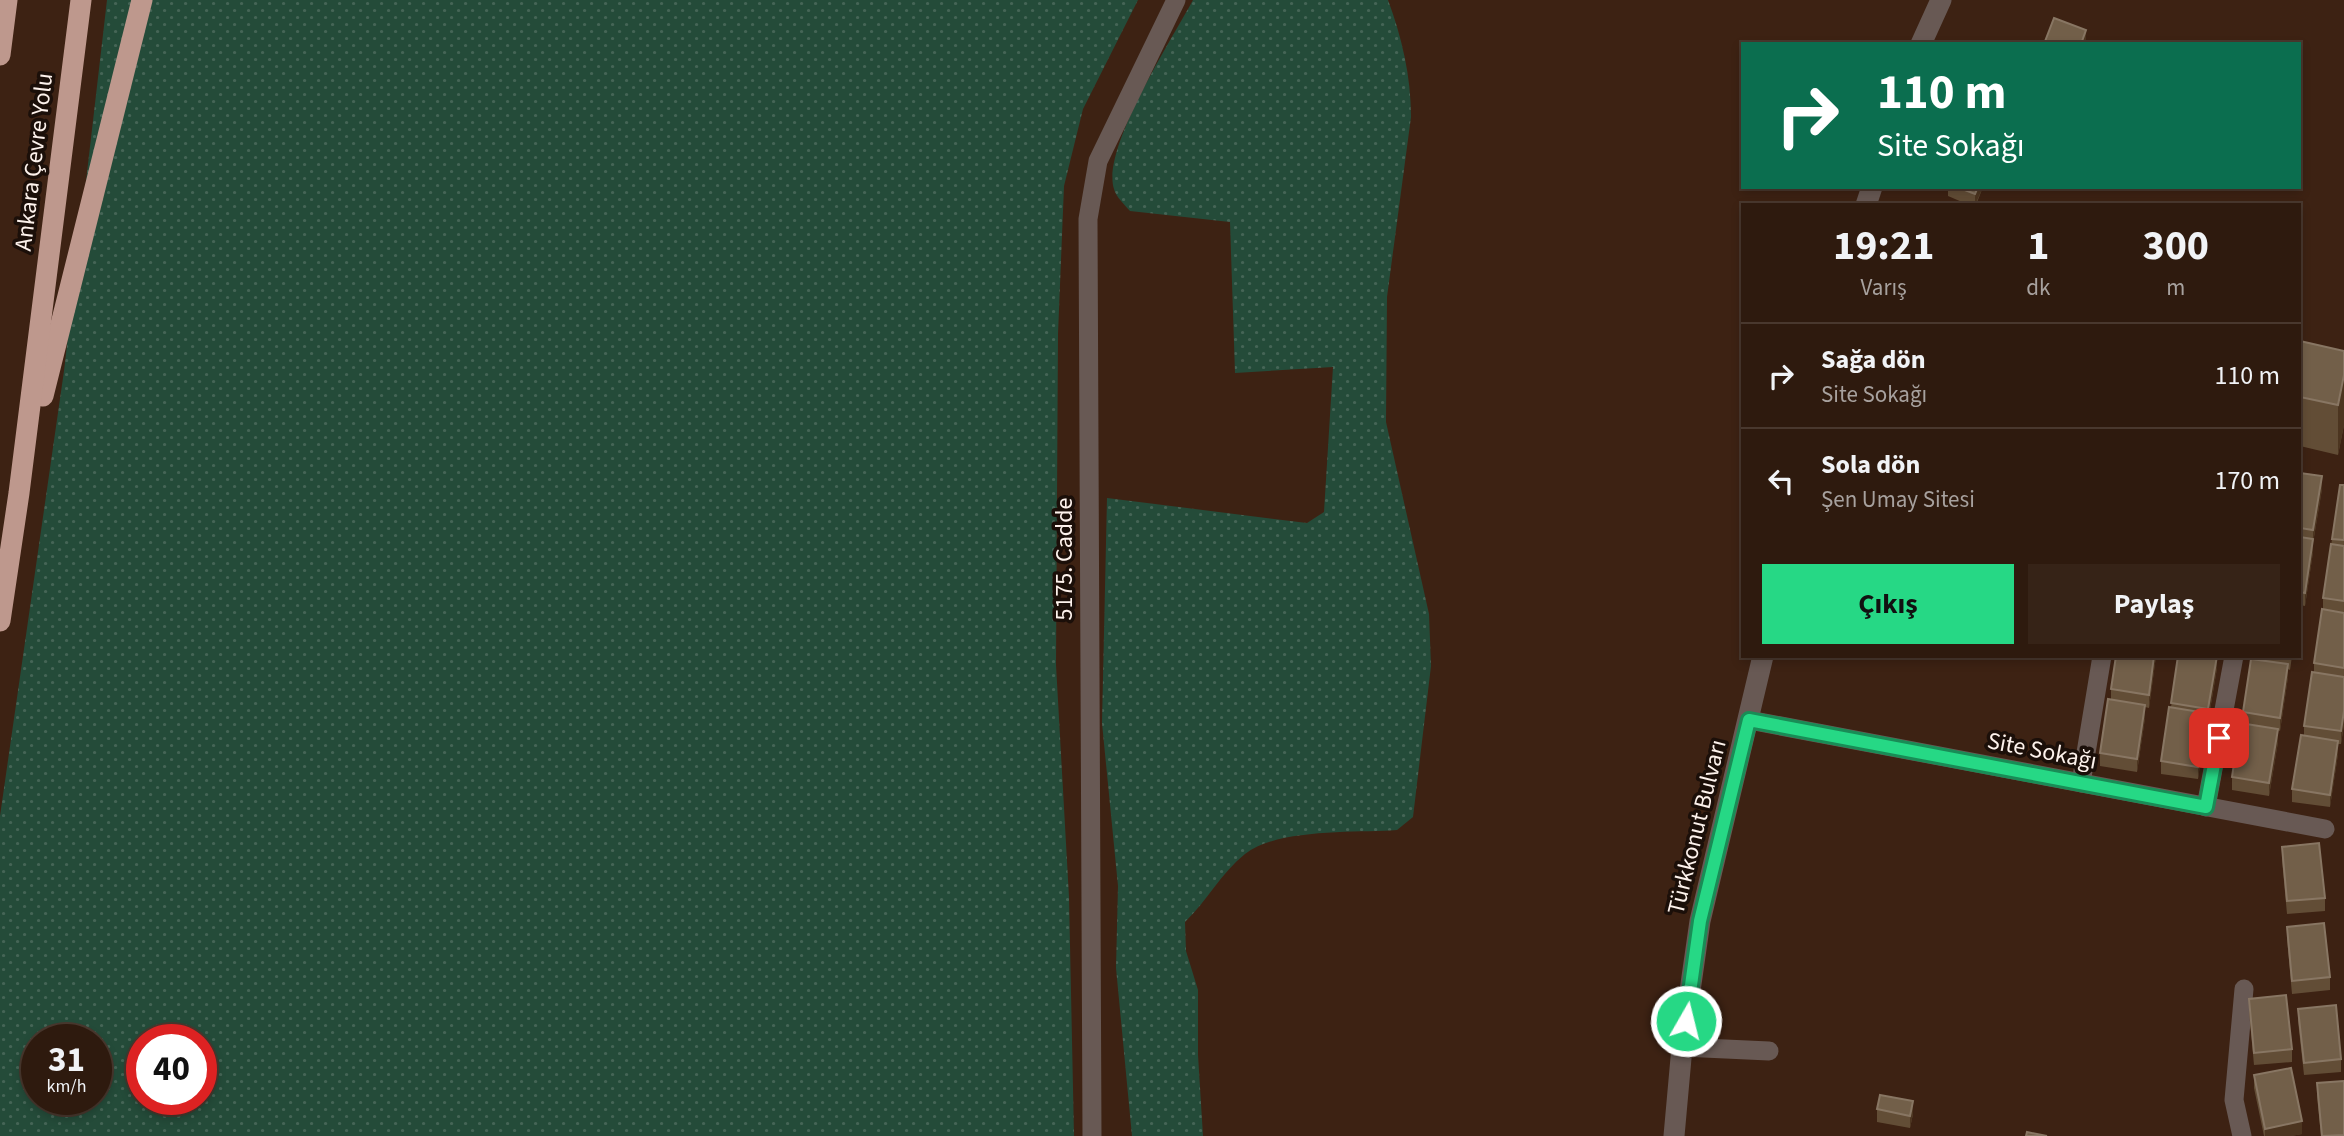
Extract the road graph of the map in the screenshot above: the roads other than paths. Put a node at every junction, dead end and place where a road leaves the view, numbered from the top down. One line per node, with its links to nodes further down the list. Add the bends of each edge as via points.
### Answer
1 (6, 0): 7 (highway, Ankara Çevre Yolu)
2 (80, 0): 8 (highway, Ankara Çevre Yolu)
3 (142, 0): 8 (highway)
4 (1176, 0): 20 (street, 5175. Cadde, via 1098,161 1088,219)
5 (1941, 0): 6 (street)
6 (1923, 42)
7 (0, 55)
8 (19, 493): 9 (highway, Ankara Çevre Yolu)
9 (0, 621)
10 (1763, 658): 13 (street, Türkkonut Bulvarı)
11 (2102, 658): 14 (street)
12 (2234, 658): 15 (street)
13 (1749, 720): 14 (street, Site Sokağı); 18 (street, Türkkonut Bulvarı, via 1700,921)
14 (2081, 783): 15 (street, Site Sokağı)
15 (2206, 807): 16 (street, Site Sokağı)
16 (2325, 829)
17 (2244, 989): 22 (street, via 2234,1100)
18 (1682, 1046): 19 (street); 21 (street, Türkkonut Bulvarı)
19 (1769, 1051)
20 (1092, 1136)
21 (1674, 1136)
22 (2242, 1136)

